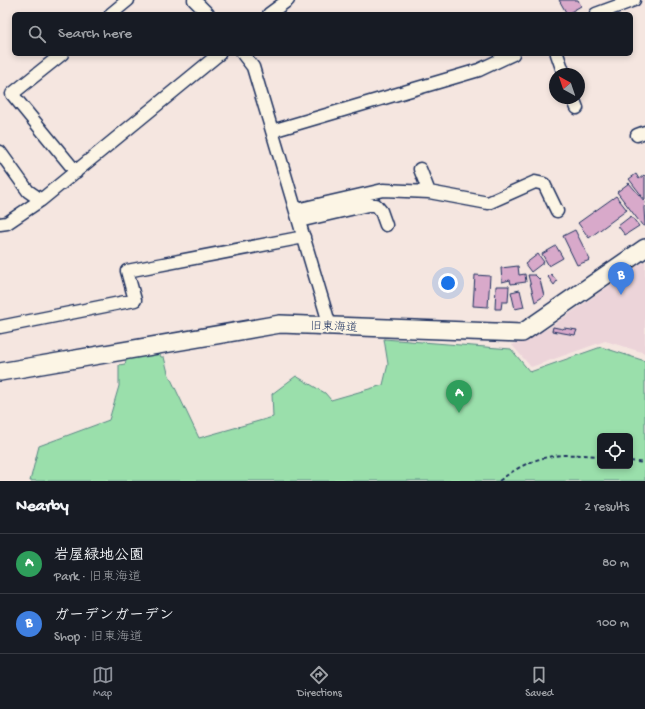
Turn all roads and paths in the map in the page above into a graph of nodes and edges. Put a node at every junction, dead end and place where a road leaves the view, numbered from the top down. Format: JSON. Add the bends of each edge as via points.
{"nodes":[{"id":1,"x":128,"y":0,"type":"edge"},
{"id":2,"x":194,"y":0,"type":"edge"},
{"id":3,"x":288,"y":0,"type":"edge"},
{"id":4,"x":634,"y":0,"type":"edge"},
{"id":5,"x":113,"y":12,"type":"edge"},
{"id":6,"x":206,"y":12,"type":"edge"},
{"id":7,"x":273,"y":12,"type":"edge"},
{"id":8,"x":601,"y":12,"type":"edge"},
{"id":9,"x":60,"y":56,"type":"edge"},
{"id":10,"x":217,"y":56,"type":"edge"},
{"id":11,"x":245,"y":56,"type":"edge"},
{"id":12,"x":509,"y":56,"type":"edge"},
{"id":13,"x":558,"y":56,"type":"edge"},
{"id":14,"x":562,"y":68,"type":"edge"},
{"id":15,"x":272,"y":131,"type":"junction"},
{"id":16,"x":0,"y":152,"type":"edge"},
{"id":17,"x":420,"y":169,"type":"dead end"},
{"id":18,"x":76,"y":172,"type":"junction"},
{"id":19,"x":429,"y":192,"type":"junction"},
{"id":20,"x":41,"y":200,"type":"junction"},
{"id":21,"x":557,"y":211,"type":"dead end"},
{"id":22,"x":297,"y":216,"type":"junction"},
{"id":23,"x":0,"y":224,"type":"edge"},
{"id":24,"x":386,"y":225,"type":"dead end"},
{"id":25,"x":304,"y":237,"type":"junction"},
{"id":26,"x":645,"y":248,"type":"edge"},
{"id":27,"x":330,"y":326,"type":"junction"},
{"id":28,"x":0,"y":327,"type":"edge"},
{"id":29,"x":0,"y":372,"type":"edge"},
{"id":30,"x":597,"y":456,"type":"edge"},
{"id":31,"x":633,"y":461,"type":"edge"},
{"id":32,"x":645,"y":463,"type":"edge"},
{"id":33,"x":499,"y":481,"type":"edge"}],
"edges":[{"from":1,"to":5,"type":"street"},
{"from":2,"to":6,"type":"street"},
{"from":3,"to":7,"type":"street"},
{"from":4,"to":8,"type":"street"},
{"from":9,"to":18,"type":"street","via":[[12,94]]},
{"from":10,"to":18,"type":"street"},
{"from":11,"to":15,"type":"street","via":[[253,67]]},
{"from":12,"to":15,"type":"street","via":[[479,70]]},
{"from":13,"to":14,"type":"street"},
{"from":15,"to":22,"type":"street"},
{"from":16,"to":20,"type":"street","via":[[28,191]]},
{"from":17,"to":19,"type":"street"},
{"from":18,"to":20,"type":"street"},
{"from":19,"to":21,"type":"street","via":[[488,203],[535,182],[544,184]]},
{"from":19,"to":22,"type":"street","via":[[383,190]]},
{"from":20,"to":23,"type":"street"},
{"from":22,"to":24,"type":"street","via":[[376,205]]},
{"from":22,"to":25,"type":"street"},
{"from":25,"to":27,"type":"street"},
{"from":25,"to":28,"type":"street","via":[[127,271],[136,300]]},
{"from":26,"to":27,"type":"street","name":"旧東海道","via":[[522,333]]},
{"from":27,"to":29,"type":"street","name":"旧東海道","via":[[280,324]]},
{"from":30,"to":33,"type":"path","via":[[564,454],[532,461],[518,467]]},
{"from":31,"to":32,"type":"path"}]}
